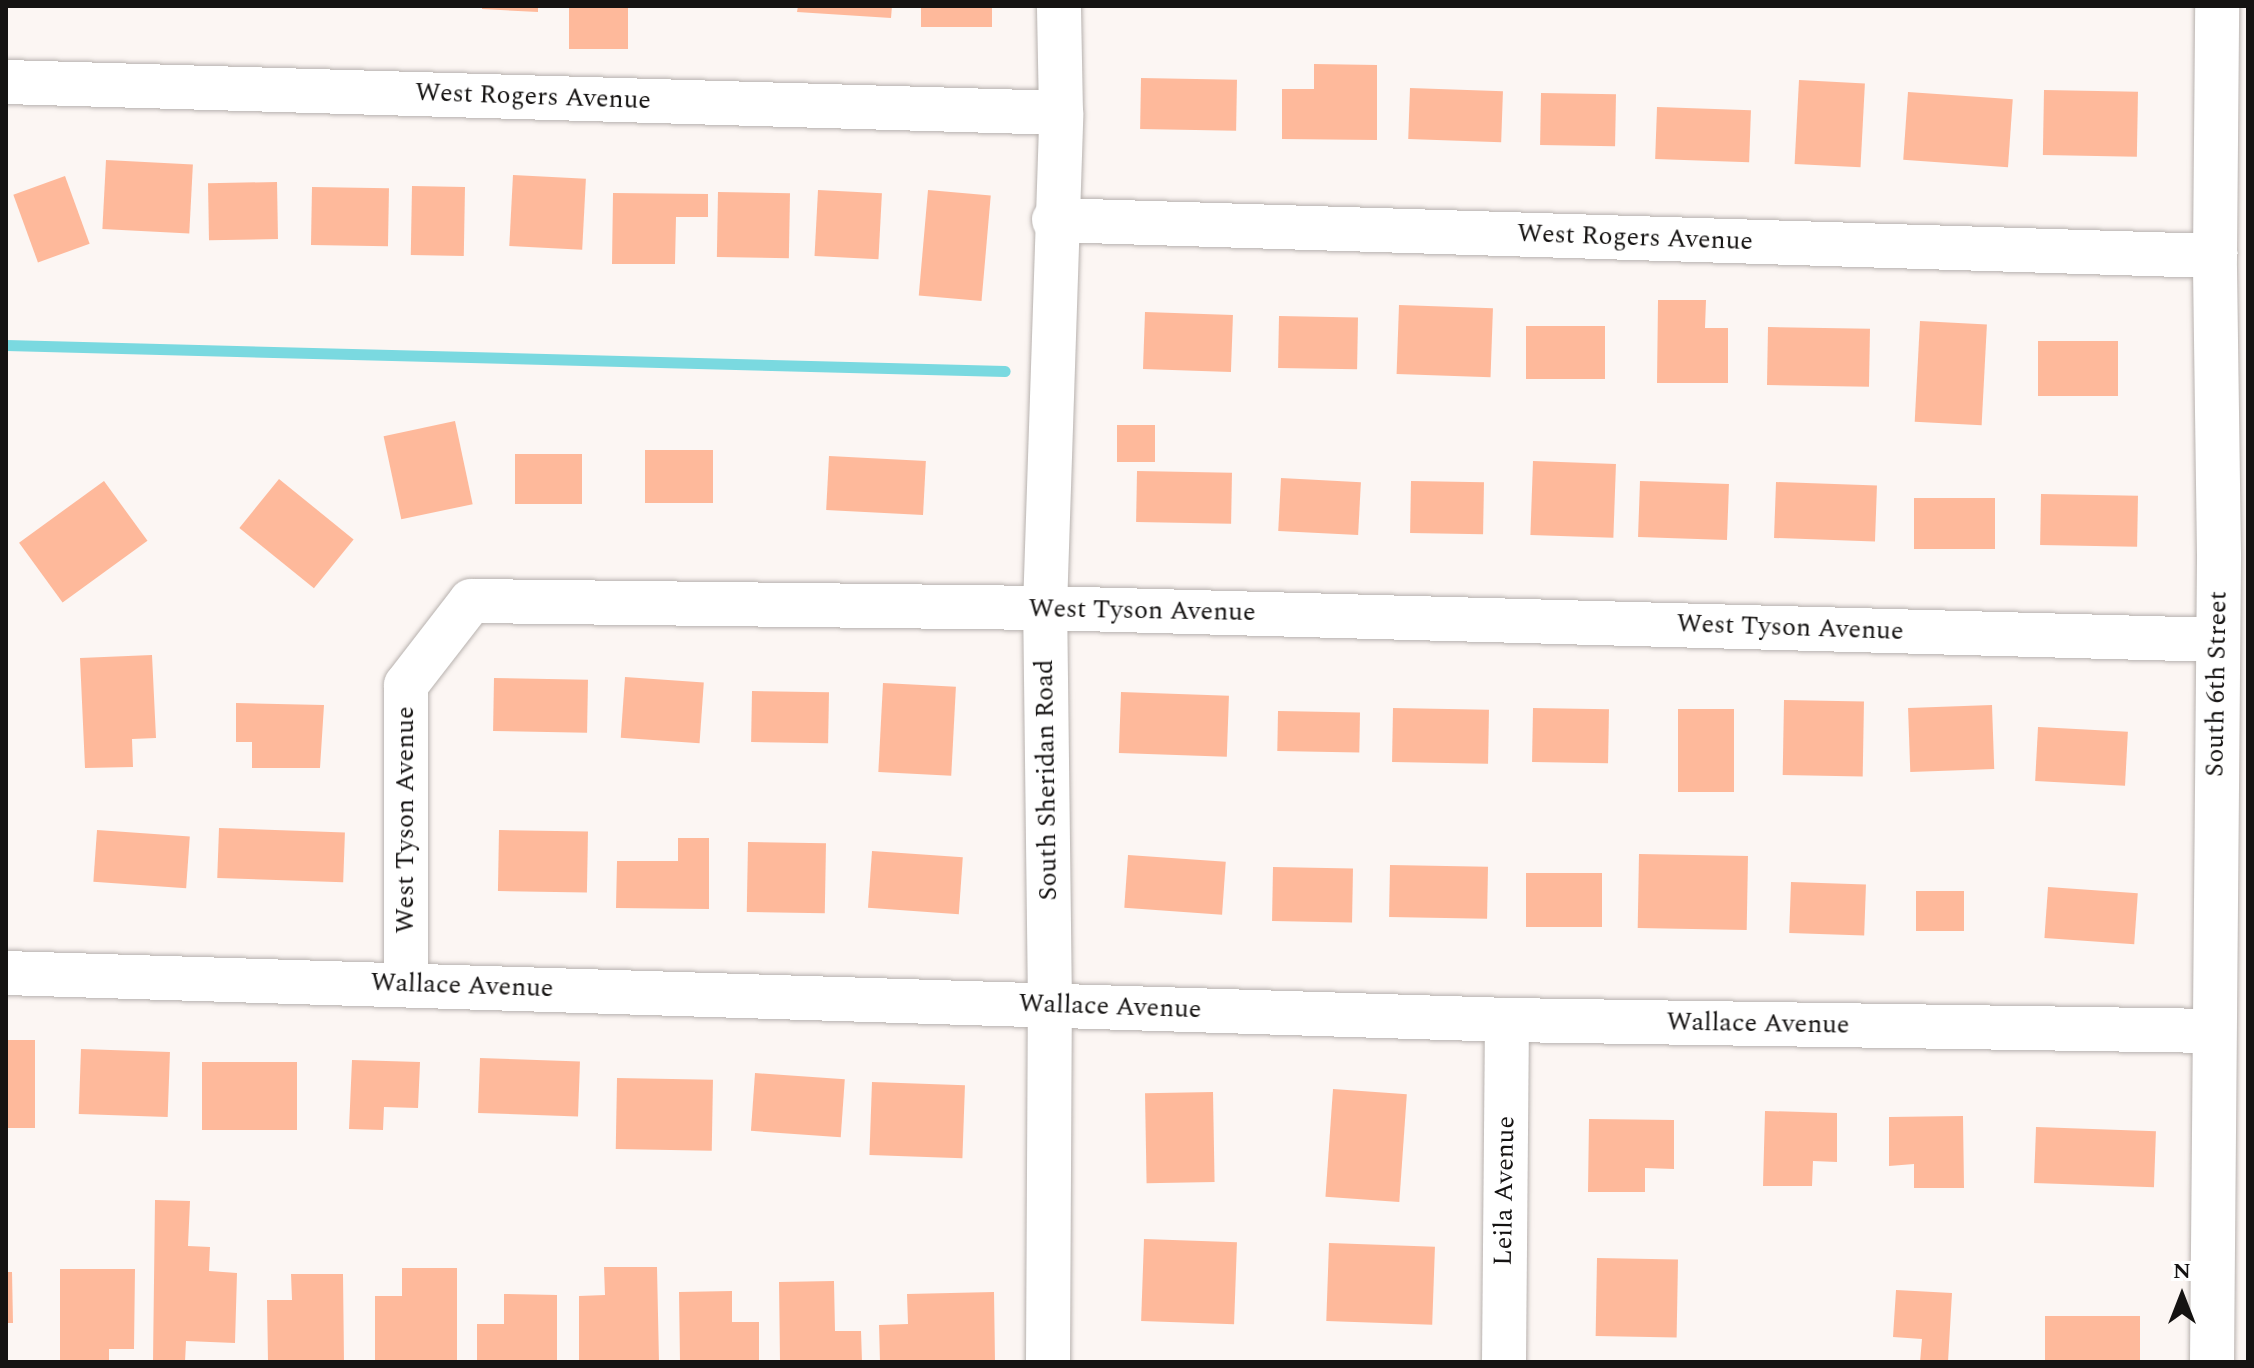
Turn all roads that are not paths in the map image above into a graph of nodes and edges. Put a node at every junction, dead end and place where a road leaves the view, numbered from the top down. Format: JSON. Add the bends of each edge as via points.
{"nodes":[{"id":1,"x":1059,"y":6,"type":"edge"},
{"id":2,"x":2217,"y":6,"type":"edge"},
{"id":3,"x":6,"y":82,"type":"edge"},
{"id":4,"x":1061,"y":113,"type":"junction"},
{"id":5,"x":1054,"y":220,"type":"junction"},
{"id":6,"x":2215,"y":256,"type":"junction"},
{"id":7,"x":2233,"y":406,"type":"edge"},
{"id":8,"x":1045,"y":608,"type":"junction"},
{"id":9,"x":2218,"y":640,"type":"junction"},
{"id":10,"x":6,"y":973,"type":"edge"},
{"id":11,"x":406,"y":985,"type":"junction"},
{"id":12,"x":1050,"y":1006,"type":"junction"},
{"id":13,"x":1507,"y":1020,"type":"junction"},
{"id":14,"x":2214,"y":1031,"type":"junction"},
{"id":15,"x":1048,"y":1362,"type":"edge"},
{"id":16,"x":1504,"y":1362,"type":"edge"},
{"id":17,"x":2212,"y":1362,"type":"edge"}],
"edges":[{"from":1,"to":4,"type":"street","name":"South Sheridan Road"},
{"from":2,"to":6,"type":"street","name":"South 6th Street"},
{"from":3,"to":4,"type":"street","name":"West Rogers Avenue"},
{"from":4,"to":5,"type":"street","name":"South Sheridan Road"},
{"from":5,"to":6,"type":"street","name":"West Rogers Avenue"},
{"from":5,"to":8,"type":"street","name":"South Sheridan Road"},
{"from":6,"to":7,"type":"street","name":"South 6th Street"},
{"from":7,"to":9,"type":"street","name":"South 6th Street"},
{"from":8,"to":9,"type":"street","name":"West Tyson Avenue"},
{"from":8,"to":11,"type":"street","name":"West Tyson Avenue","via":[[471,601],[406,685]]},
{"from":8,"to":12,"type":"street","name":"South Sheridan Road"},
{"from":9,"to":14,"type":"street","name":"South 6th Street"},
{"from":10,"to":11,"type":"street","name":"Wallace Avenue"},
{"from":11,"to":12,"type":"street","name":"Wallace Avenue"},
{"from":12,"to":13,"type":"street","name":"Wallace Avenue"},
{"from":12,"to":15,"type":"street","name":"South Sheridan Road"},
{"from":13,"to":14,"type":"street","name":"Wallace Avenue"},
{"from":13,"to":16,"type":"street","name":"Leila Avenue"},
{"from":14,"to":17,"type":"street","name":"South 6th Street"}]}
